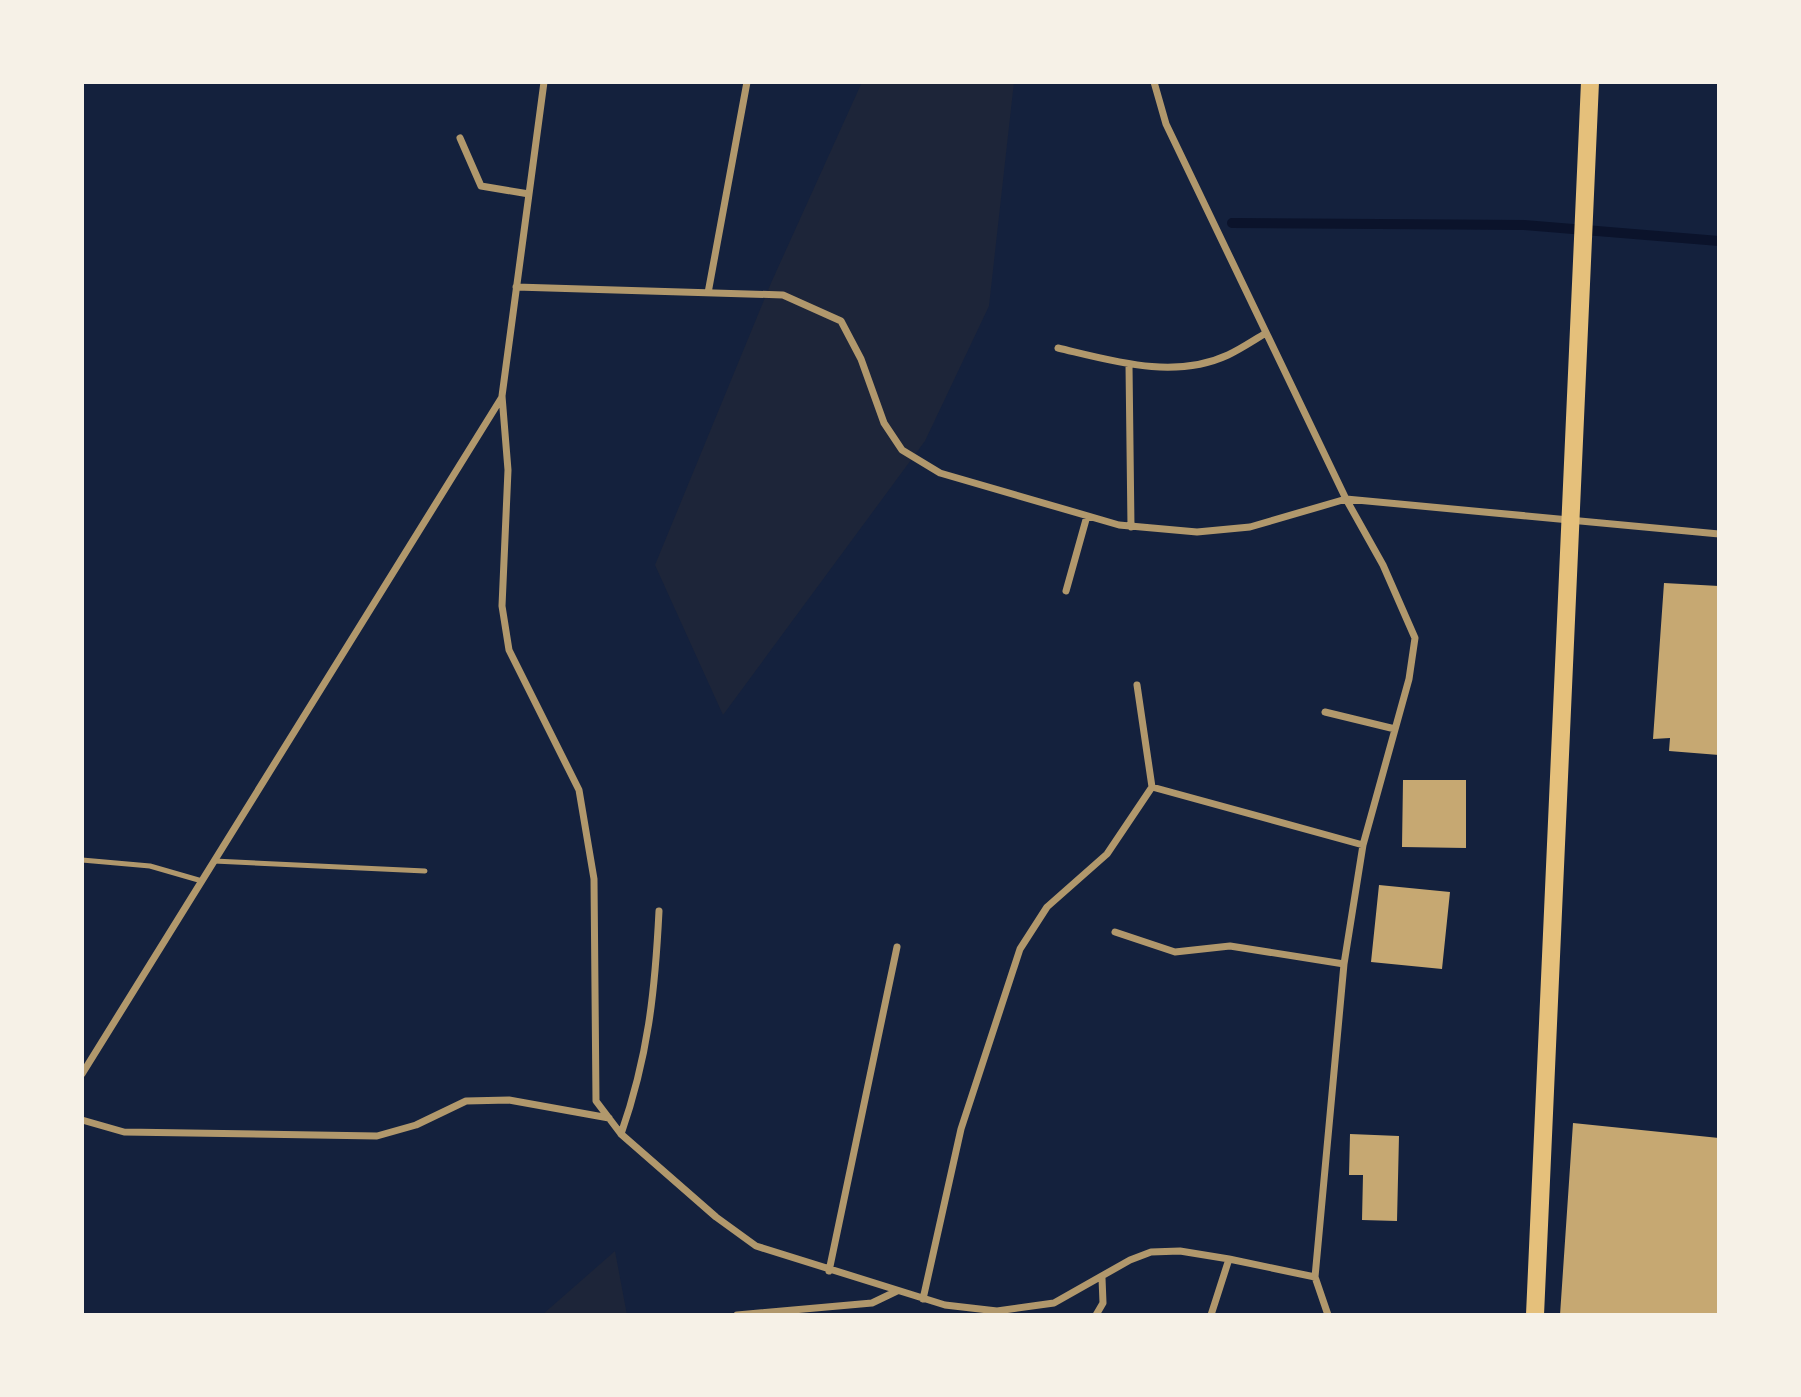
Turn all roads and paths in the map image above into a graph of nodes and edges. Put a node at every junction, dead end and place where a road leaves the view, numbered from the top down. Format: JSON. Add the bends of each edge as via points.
{"nodes":[{"id":1,"x":544,"y":82,"type":"edge"},
{"id":2,"x":747,"y":82,"type":"edge"},
{"id":3,"x":1154,"y":82,"type":"edge"},
{"id":4,"x":1590,"y":82,"type":"edge"},
{"id":5,"x":460,"y":138,"type":"dead end"},
{"id":6,"x":529,"y":194,"type":"junction"},
{"id":7,"x":516,"y":287,"type":"junction"},
{"id":8,"x":709,"y":293,"type":"junction"},
{"id":9,"x":1266,"y":332,"type":"junction"},
{"id":10,"x":1058,"y":348,"type":"dead end"},
{"id":11,"x":1129,"y":365,"type":"junction"},
{"id":12,"x":502,"y":396,"type":"junction"},
{"id":13,"x":1346,"y":499,"type":"junction"},
{"id":14,"x":1087,"y":516,"type":"junction"},
{"id":15,"x":1572,"y":518,"type":"junction"},
{"id":16,"x":1131,"y":527,"type":"junction"},
{"id":17,"x":1719,"y":534,"type":"edge"},
{"id":18,"x":1066,"y":591,"type":"dead end"},
{"id":19,"x":1136,"y":685,"type":"dead end"},
{"id":20,"x":1325,"y":712,"type":"dead end"},
{"id":21,"x":1395,"y":729,"type":"junction"},
{"id":22,"x":1152,"y":787,"type":"junction"},
{"id":23,"x":1363,"y":845,"type":"junction"},
{"id":24,"x":82,"y":860,"type":"edge"},
{"id":25,"x":214,"y":861,"type":"junction"},
{"id":26,"x":425,"y":871,"type":"dead end"},
{"id":27,"x":202,"y":881,"type":"junction"},
{"id":28,"x":659,"y":911,"type":"dead end"},
{"id":29,"x":1115,"y":932,"type":"dead end"},
{"id":30,"x":897,"y":947,"type":"dead end"},
{"id":31,"x":1344,"y":964,"type":"junction"},
{"id":32,"x":82,"y":1074,"type":"edge"},
{"id":33,"x":609,"y":1118,"type":"junction"},
{"id":34,"x":82,"y":1120,"type":"edge"},
{"id":35,"x":621,"y":1134,"type":"junction"},
{"id":36,"x":1229,"y":1259,"type":"junction"},
{"id":37,"x":829,"y":1271,"type":"junction"},
{"id":38,"x":1315,"y":1277,"type":"junction"},
{"id":39,"x":1102,"y":1278,"type":"junction"},
{"id":40,"x":898,"y":1291,"type":"junction"},
{"id":41,"x":923,"y":1299,"type":"junction"},
{"id":42,"x":945,"y":1305,"type":"junction"},
{"id":43,"x":737,"y":1315,"type":"edge"},
{"id":44,"x":946,"y":1315,"type":"edge"},
{"id":45,"x":1096,"y":1315,"type":"edge"},
{"id":46,"x":1211,"y":1315,"type":"edge"},
{"id":47,"x":1328,"y":1315,"type":"edge"},
{"id":48,"x":1535,"y":1315,"type":"edge"}],
"edges":[{"from":1,"to":6,"type":"street"},
{"from":2,"to":8,"type":"street"},
{"from":3,"to":9,"type":"street","via":[[1166,124]]},
{"from":4,"to":15,"type":"main road"},
{"from":5,"to":6,"type":"street","via":[[481,186]]},
{"from":6,"to":7,"type":"street"},
{"from":7,"to":8,"type":"street"},
{"from":7,"to":12,"type":"street"},
{"from":8,"to":14,"type":"street","via":[[783,295],[841,321],[861,359],[884,423],[902,450],[940,472]]},
{"from":9,"to":11,"type":"street","via":[[1227,355],[1188,367]]},
{"from":9,"to":13,"type":"street"},
{"from":10,"to":11,"type":"street"},
{"from":11,"to":16,"type":"street"},
{"from":12,"to":25,"type":"street"},
{"from":12,"to":33,"type":"street","via":[[508,470],[502,606],[509,650],[579,790],[594,879],[596,1101]]},
{"from":13,"to":15,"type":"street"},
{"from":13,"to":16,"type":"street","via":[[1250,527],[1197,532]]},
{"from":13,"to":21,"type":"street","via":[[1383,565],[1415,638]]},
{"from":14,"to":16,"type":"street"},
{"from":14,"to":18,"type":"street"},
{"from":15,"to":17,"type":"street"},
{"from":15,"to":48,"type":"main road"},
{"from":19,"to":22,"type":"street"},
{"from":20,"to":21,"type":"street"},
{"from":21,"to":23,"type":"street"},
{"from":22,"to":23,"type":"street"},
{"from":22,"to":41,"type":"street","via":[[1107,854],[1046,907],[1020,949],[961,1129]]},
{"from":23,"to":31,"type":"street"},
{"from":24,"to":27,"type":"lane","via":[[149,866]]},
{"from":25,"to":26,"type":"lane"},
{"from":25,"to":27,"type":"street"},
{"from":27,"to":32,"type":"street"},
{"from":28,"to":35,"type":"street","via":[[655,984],[639,1081]]},
{"from":29,"to":31,"type":"street","via":[[1175,951],[1230,946]]},
{"from":30,"to":37,"type":"street"},
{"from":31,"to":38,"type":"street"},
{"from":33,"to":34,"type":"street","via":[[509,1100],[466,1101],[416,1125],[377,1136],[124,1132]]},
{"from":33,"to":35,"type":"street"},
{"from":35,"to":37,"type":"street","via":[[756,1246]]},
{"from":36,"to":38,"type":"street"},
{"from":36,"to":39,"type":"street","via":[[1181,1251],[1151,1252]]},
{"from":36,"to":46,"type":"street"},
{"from":37,"to":40,"type":"street"},
{"from":38,"to":47,"type":"street"},
{"from":39,"to":42,"type":"street","via":[[1055,1303],[997,1311]]},
{"from":39,"to":45,"type":"street","via":[[1103,1303]]},
{"from":40,"to":41,"type":"street"},
{"from":40,"to":43,"type":"street","via":[[872,1303]]},
{"from":41,"to":42,"type":"street"},
{"from":42,"to":44,"type":"street"}]}
